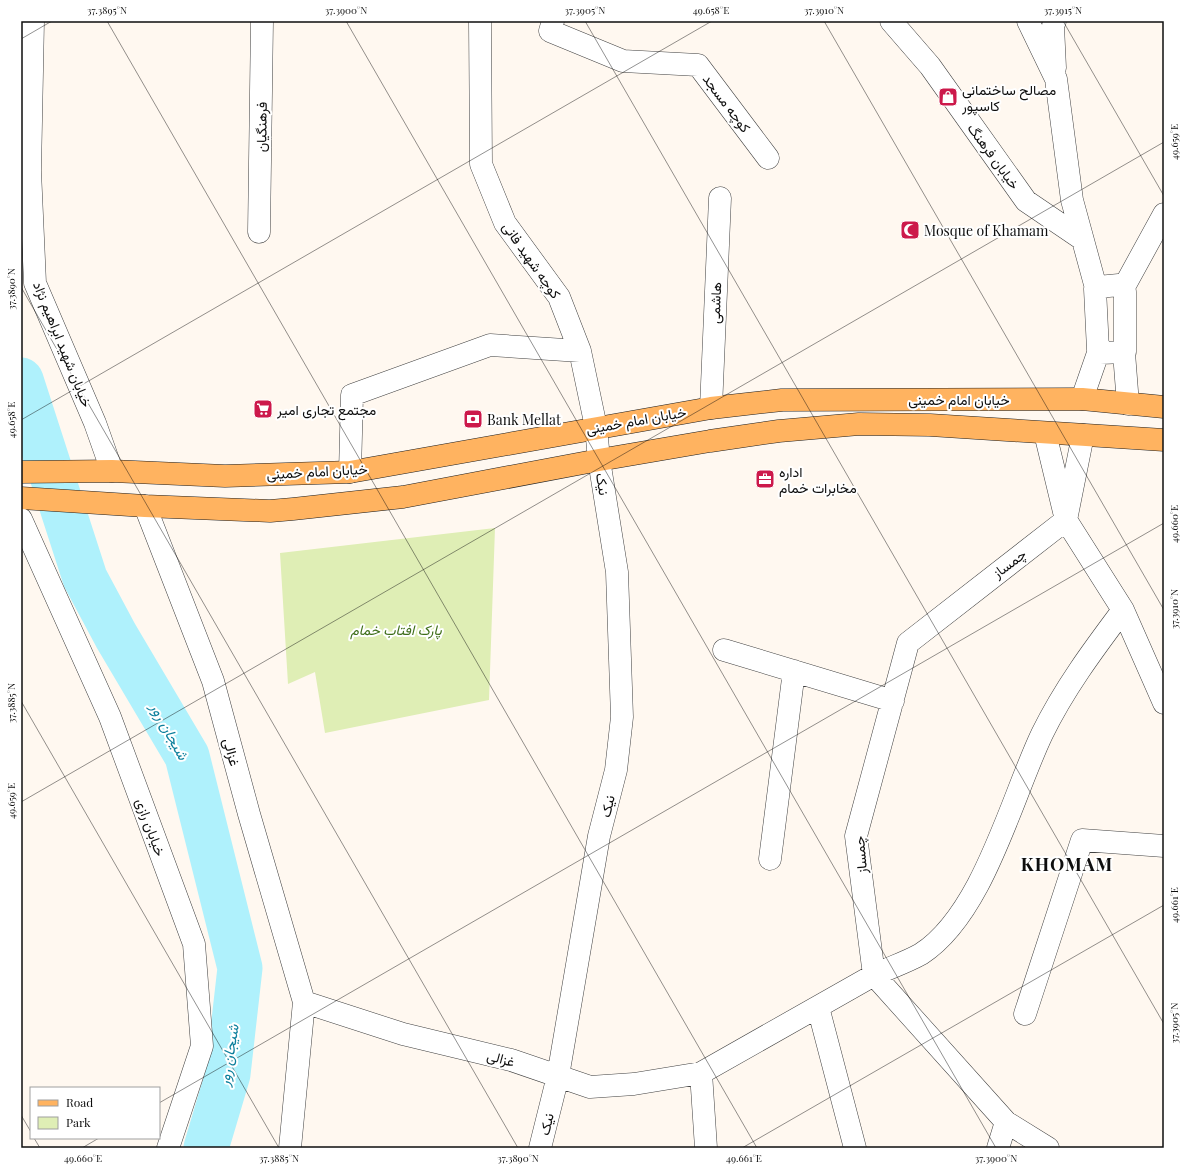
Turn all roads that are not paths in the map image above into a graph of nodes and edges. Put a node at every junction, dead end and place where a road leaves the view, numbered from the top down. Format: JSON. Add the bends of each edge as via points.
{"nodes":[{"id":1,"x":33,"y":21,"type":"edge"},
{"id":2,"x":262,"y":21,"type":"edge"},
{"id":3,"x":480,"y":21,"type":"edge"},
{"id":4,"x":553,"y":21,"type":"edge"},
{"id":5,"x":891,"y":21,"type":"edge"},
{"id":6,"x":1028,"y":21,"type":"edge"},
{"id":7,"x":1055,"y":21,"type":"edge"},
{"id":8,"x":1056,"y":79,"type":"junction"},
{"id":9,"x":768,"y":158,"type":"dead end"},
{"id":10,"x":720,"y":198,"type":"dead end"},
{"id":11,"x":1164,"y":214,"type":"edge"},
{"id":12,"x":260,"y":232,"type":"dead end"},
{"id":13,"x":1082,"y":239,"type":"junction"},
{"id":14,"x":1124,"y":287,"type":"junction"},
{"id":15,"x":1096,"y":288,"type":"junction"},
{"id":16,"x":580,"y":351,"type":"junction"},
{"id":17,"x":1098,"y":353,"type":"junction"},
{"id":18,"x":1124,"y":353,"type":"junction"},
{"id":19,"x":1082,"y":399,"type":"junction"},
{"id":20,"x":1128,"y":404,"type":"junction"},
{"id":21,"x":1164,"y":407,"type":"edge"},
{"id":22,"x":711,"y":408,"type":"junction"},
{"id":23,"x":596,"y":427,"type":"junction"},
{"id":24,"x":1045,"y":433,"type":"junction"},
{"id":25,"x":1083,"y":435,"type":"junction"},
{"id":26,"x":1126,"y":438,"type":"junction"},
{"id":27,"x":1164,"y":440,"type":"edge"},
{"id":28,"x":599,"y":460,"type":"junction"},
{"id":29,"x":112,"y":471,"type":"junction"},
{"id":30,"x":21,"y":472,"type":"edge"},
{"id":31,"x":350,"y":472,"type":"junction"},
{"id":32,"x":21,"y":498,"type":"edge"},
{"id":33,"x":145,"y":506,"type":"junction"},
{"id":34,"x":21,"y":519,"type":"edge"},
{"id":35,"x":1066,"y":520,"type":"junction"},
{"id":36,"x":1123,"y":610,"type":"junction"},
{"id":37,"x":724,"y":650,"type":"dead end"},
{"id":38,"x":794,"y":671,"type":"junction"},
{"id":39,"x":893,"y":701,"type":"junction"},
{"id":40,"x":1164,"y":702,"type":"edge"},
{"id":41,"x":1164,"y":846,"type":"edge"},
{"id":42,"x":770,"y":859,"type":"dead end"},
{"id":43,"x":874,"y":975,"type":"junction"},
{"id":44,"x":304,"y":1002,"type":"junction"},
{"id":45,"x":818,"y":1007,"type":"junction"},
{"id":46,"x":1025,"y":1014,"type":"dead end"},
{"id":47,"x":701,"y":1073,"type":"junction"},
{"id":48,"x":558,"y":1076,"type":"junction"},
{"id":49,"x":1006,"y":1122,"type":"junction"},
{"id":50,"x":168,"y":1148,"type":"edge"},
{"id":51,"x":290,"y":1148,"type":"edge"},
{"id":52,"x":540,"y":1148,"type":"edge"},
{"id":53,"x":706,"y":1148,"type":"edge"},
{"id":54,"x":855,"y":1148,"type":"edge"},
{"id":55,"x":998,"y":1148,"type":"edge"},
{"id":56,"x":1048,"y":1148,"type":"edge"}],
"edges":[{"from":1,"to":29,"type":"street","name":"خیابان شهید ابراهیم نژاد","via":[[30,171],[35,283],[95,423]]},
{"from":2,"to":12,"type":"street","name":"فرهنگیان"},
{"from":3,"to":16,"type":"street","name":"کوچه شهید فانی","via":[[481,164],[505,223],[559,297]]},
{"from":4,"to":9,"type":"street","name":"کوچه مسجد","via":[[550,32],[623,61],[698,65]]},
{"from":5,"to":13,"type":"street","name":"خیابان فرهنگ","via":[[930,66],[1026,201]]},
{"from":6,"to":8,"type":"street"},
{"from":7,"to":8,"type":"street","via":[[1053,26]]},
{"from":8,"to":13,"type":"street","via":[[1072,200]]},
{"from":10,"to":22,"type":"street","name":"هاشمی"},
{"from":11,"to":14,"type":"street"},
{"from":13,"to":15,"type":"street"},
{"from":14,"to":15,"type":"street","via":[[1118,285]]},
{"from":14,"to":18,"type":"street"},
{"from":15,"to":17,"type":"street"},
{"from":16,"to":23,"type":"street","name":"کوچه شهید فانی"},
{"from":16,"to":31,"type":"street","via":[[490,345],[352,395]]},
{"from":17,"to":18,"type":"street"},
{"from":17,"to":19,"type":"street"},
{"from":18,"to":20,"type":"street"},
{"from":19,"to":20,"type":"main road","name":"خیابان امام خمینی"},
{"from":19,"to":22,"type":"main road","name":"خیابان امام خمینی","via":[[790,400]]},
{"from":20,"to":21,"type":"main road","name":"خیابان امام خمینی"},
{"from":20,"to":26,"type":"main road"},
{"from":22,"to":23,"type":"main road","name":"خیابان امام خمینی"},
{"from":23,"to":28,"type":"street","name":"نیک"},
{"from":23,"to":31,"type":"main road","name":"خیابان امام خمینی","via":[[471,452]]},
{"from":24,"to":25,"type":"main road","name":"خیابان امام خمینی"},
{"from":24,"to":28,"type":"main road","name":"خیابان امام خمینی","via":[[930,425],[859,424],[779,431]]},
{"from":24,"to":35,"type":"street"},
{"from":25,"to":26,"type":"main road","name":"خیابان امام خمینی"},
{"from":25,"to":35,"type":"street"},
{"from":26,"to":27,"type":"main road","name":"خیابان امام خمینی"},
{"from":28,"to":33,"type":"main road","name":"خیابان امام خمینی","via":[[403,497],[293,510]]},
{"from":28,"to":48,"type":"street","name":"نیک","via":[[617,572],[622,717],[616,770],[599,836]]},
{"from":29,"to":30,"type":"main road","name":"خیابان امام خمینی"},
{"from":29,"to":31,"type":"main road","name":"خیابان امام خمینی","via":[[225,476]]},
{"from":32,"to":33,"type":"main road","name":"خیابان امام خمینی"},
{"from":33,"to":44,"type":"street","name":"غزالی","via":[[213,681]]},
{"from":34,"to":50,"type":"street","name":"خیابان رازی","via":[[110,717],[194,944],[202,1046]]},
{"from":35,"to":36,"type":"street"},
{"from":35,"to":39,"type":"street","name":"چمساز","via":[[908,643]]},
{"from":36,"to":40,"type":"street"},
{"from":36,"to":43,"type":"street","via":[[1076,672],[1042,734],[978,886],[950,928],[921,954]]},
{"from":37,"to":38,"type":"street"},
{"from":38,"to":39,"type":"street"},
{"from":38,"to":42,"type":"street"},
{"from":39,"to":43,"type":"street","name":"چمساز","via":[[856,836]]},
{"from":41,"to":46,"type":"street","via":[[1082,840]]},
{"from":43,"to":45,"type":"street"},
{"from":43,"to":49,"type":"street"},
{"from":44,"to":48,"type":"street","name":"غزالی","via":[[403,1034],[511,1060]]},
{"from":44,"to":51,"type":"street","name":"غزالی"},
{"from":45,"to":47,"type":"street"},
{"from":45,"to":54,"type":"street"},
{"from":47,"to":48,"type":"street","name":"غزالی","via":[[634,1084],[590,1087]]},
{"from":47,"to":53,"type":"street"},
{"from":48,"to":52,"type":"street","name":"نیک"},
{"from":49,"to":55,"type":"street"},
{"from":49,"to":56,"type":"street"}]}
